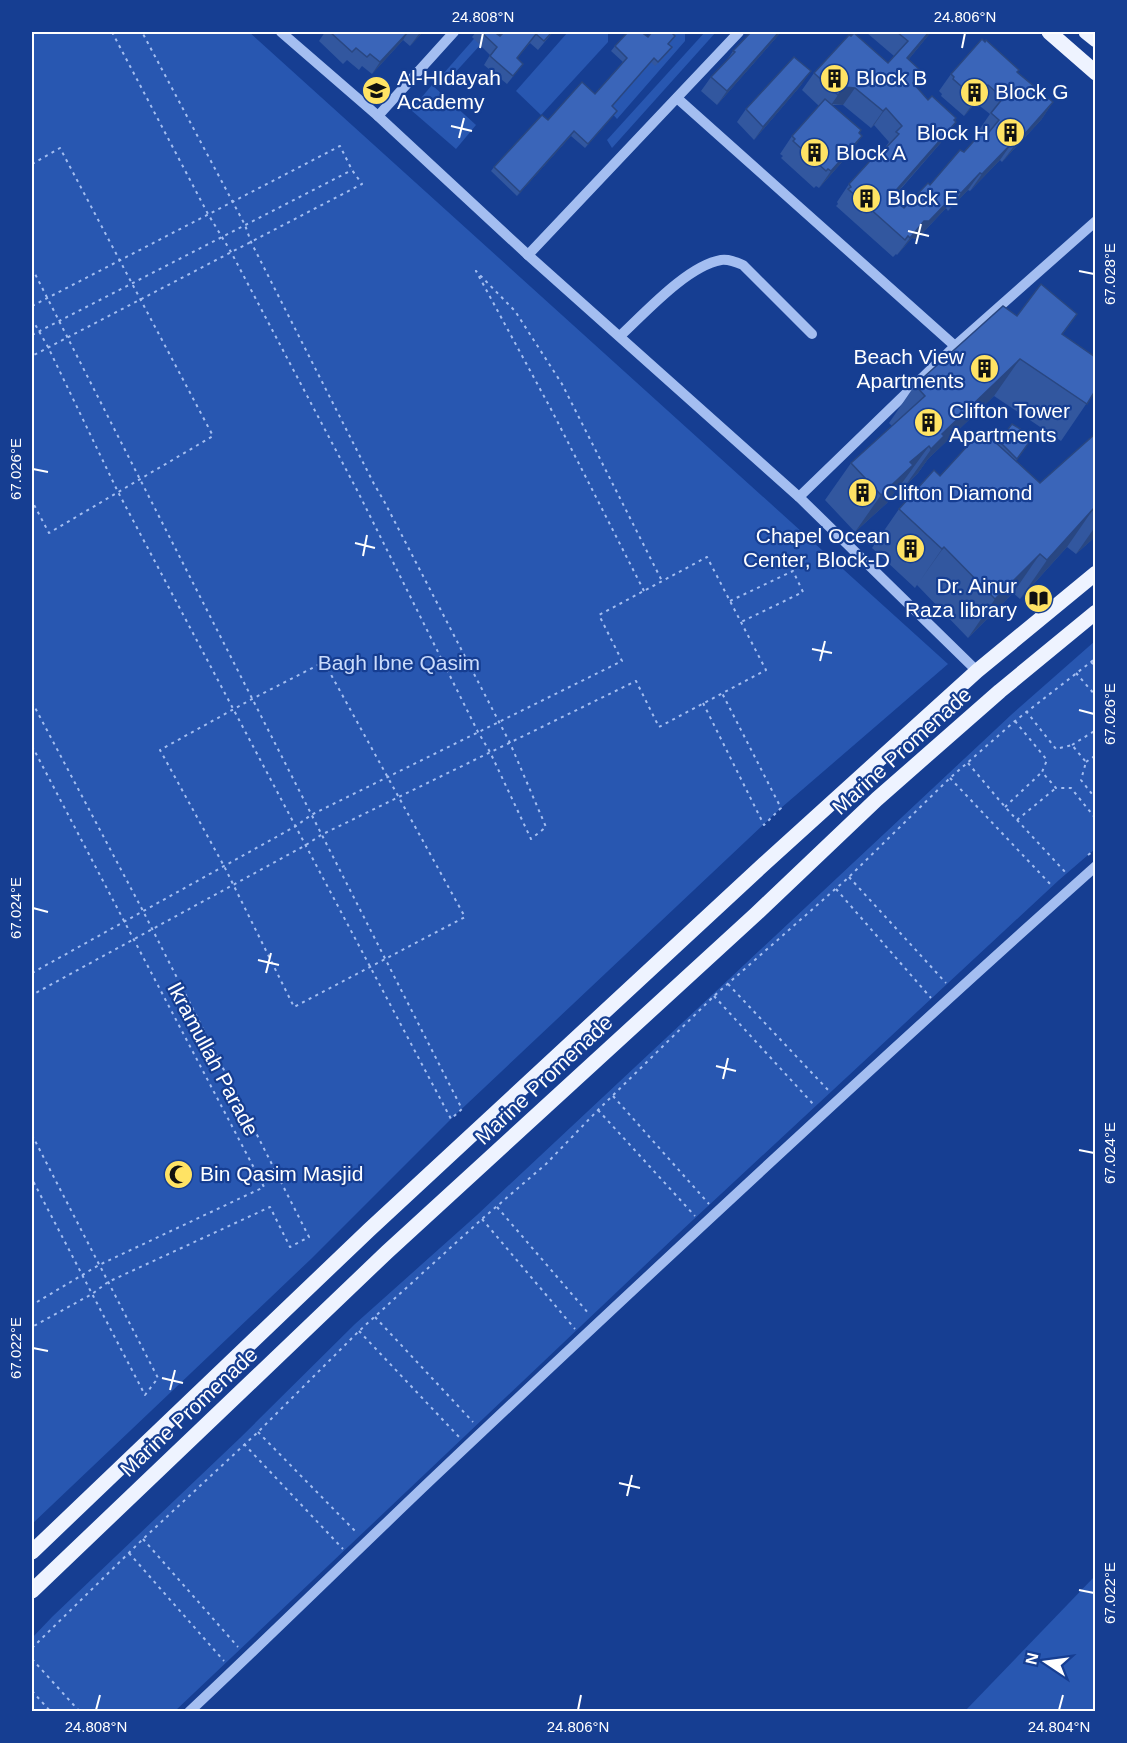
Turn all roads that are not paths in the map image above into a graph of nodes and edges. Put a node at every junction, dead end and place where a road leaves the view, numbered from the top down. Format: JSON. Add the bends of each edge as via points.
{"nodes":[{"id":1,"x":281,"y":32,"type":"edge"},
{"id":2,"x":454,"y":32,"type":"edge"},
{"id":3,"x":739,"y":32,"type":"edge"},
{"id":4,"x":1049,"y":32,"type":"edge"},
{"id":5,"x":1086,"y":32,"type":"edge"},
{"id":6,"x":1095,"y":40,"type":"edge"},
{"id":7,"x":1095,"y":73,"type":"edge"},
{"id":8,"x":677,"y":98,"type":"junction"},
{"id":9,"x":378,"y":116,"type":"junction"},
{"id":10,"x":1095,"y":221,"type":"edge"},
{"id":11,"x":528,"y":255,"type":"junction"},
{"id":12,"x":812,"y":334,"type":"dead end"},
{"id":13,"x":620,"y":336,"type":"junction"},
{"id":14,"x":955,"y":346,"type":"junction"},
{"id":15,"x":799,"y":496,"type":"junction"},
{"id":16,"x":1095,"y":573,"type":"edge"},
{"id":17,"x":1095,"y":612,"type":"edge"},
{"id":18,"x":977,"y":671,"type":"junction"},
{"id":19,"x":1095,"y":866,"type":"edge"},
{"id":20,"x":369,"y":1230,"type":"junction"},
{"id":21,"x":387,"y":1252,"type":"junction"},
{"id":22,"x":314,"y":1284,"type":"junction"},
{"id":23,"x":332,"y":1307,"type":"junction"},
{"id":24,"x":32,"y":1552,"type":"edge"},
{"id":25,"x":32,"y":1591,"type":"edge"},
{"id":26,"x":189,"y":1712,"type":"edge"}],
"edges":[{"from":1,"to":9,"type":"street"},
{"from":2,"to":9,"type":"street"},
{"from":3,"to":8,"type":"street"},
{"from":4,"to":7,"type":"main road"},
{"from":5,"to":6,"type":"main road"},
{"from":8,"to":11,"type":"street"},
{"from":8,"to":14,"type":"street"},
{"from":9,"to":11,"type":"street"},
{"from":10,"to":14,"type":"street"},
{"from":11,"to":13,"type":"street"},
{"from":12,"to":13,"type":"street","via":[[743,265],[720,260],[676,284]]},
{"from":13,"to":15,"type":"street"},
{"from":14,"to":15,"type":"street"},
{"from":15,"to":18,"type":"street"},
{"from":16,"to":18,"type":"main road","name":"Marine Promenade"},
{"from":17,"to":21,"type":"main road","name":"Marine Promenade","via":[[877,799]]},
{"from":18,"to":20,"type":"main road","name":"Marine Promenade"},
{"from":19,"to":26,"type":"street","via":[[721,1209]]},
{"from":20,"to":21,"type":"main road","via":[[372,1247]]},
{"from":20,"to":22,"type":"main road","name":"Marine Promenade"},
{"from":21,"to":23,"type":"main road","name":"Marine Promenade"},
{"from":22,"to":23,"type":"main road","via":[[327,1288]]},
{"from":22,"to":24,"type":"main road","name":"Marine Promenade"},
{"from":23,"to":25,"type":"main road","name":"Marine Promenade"}]}
